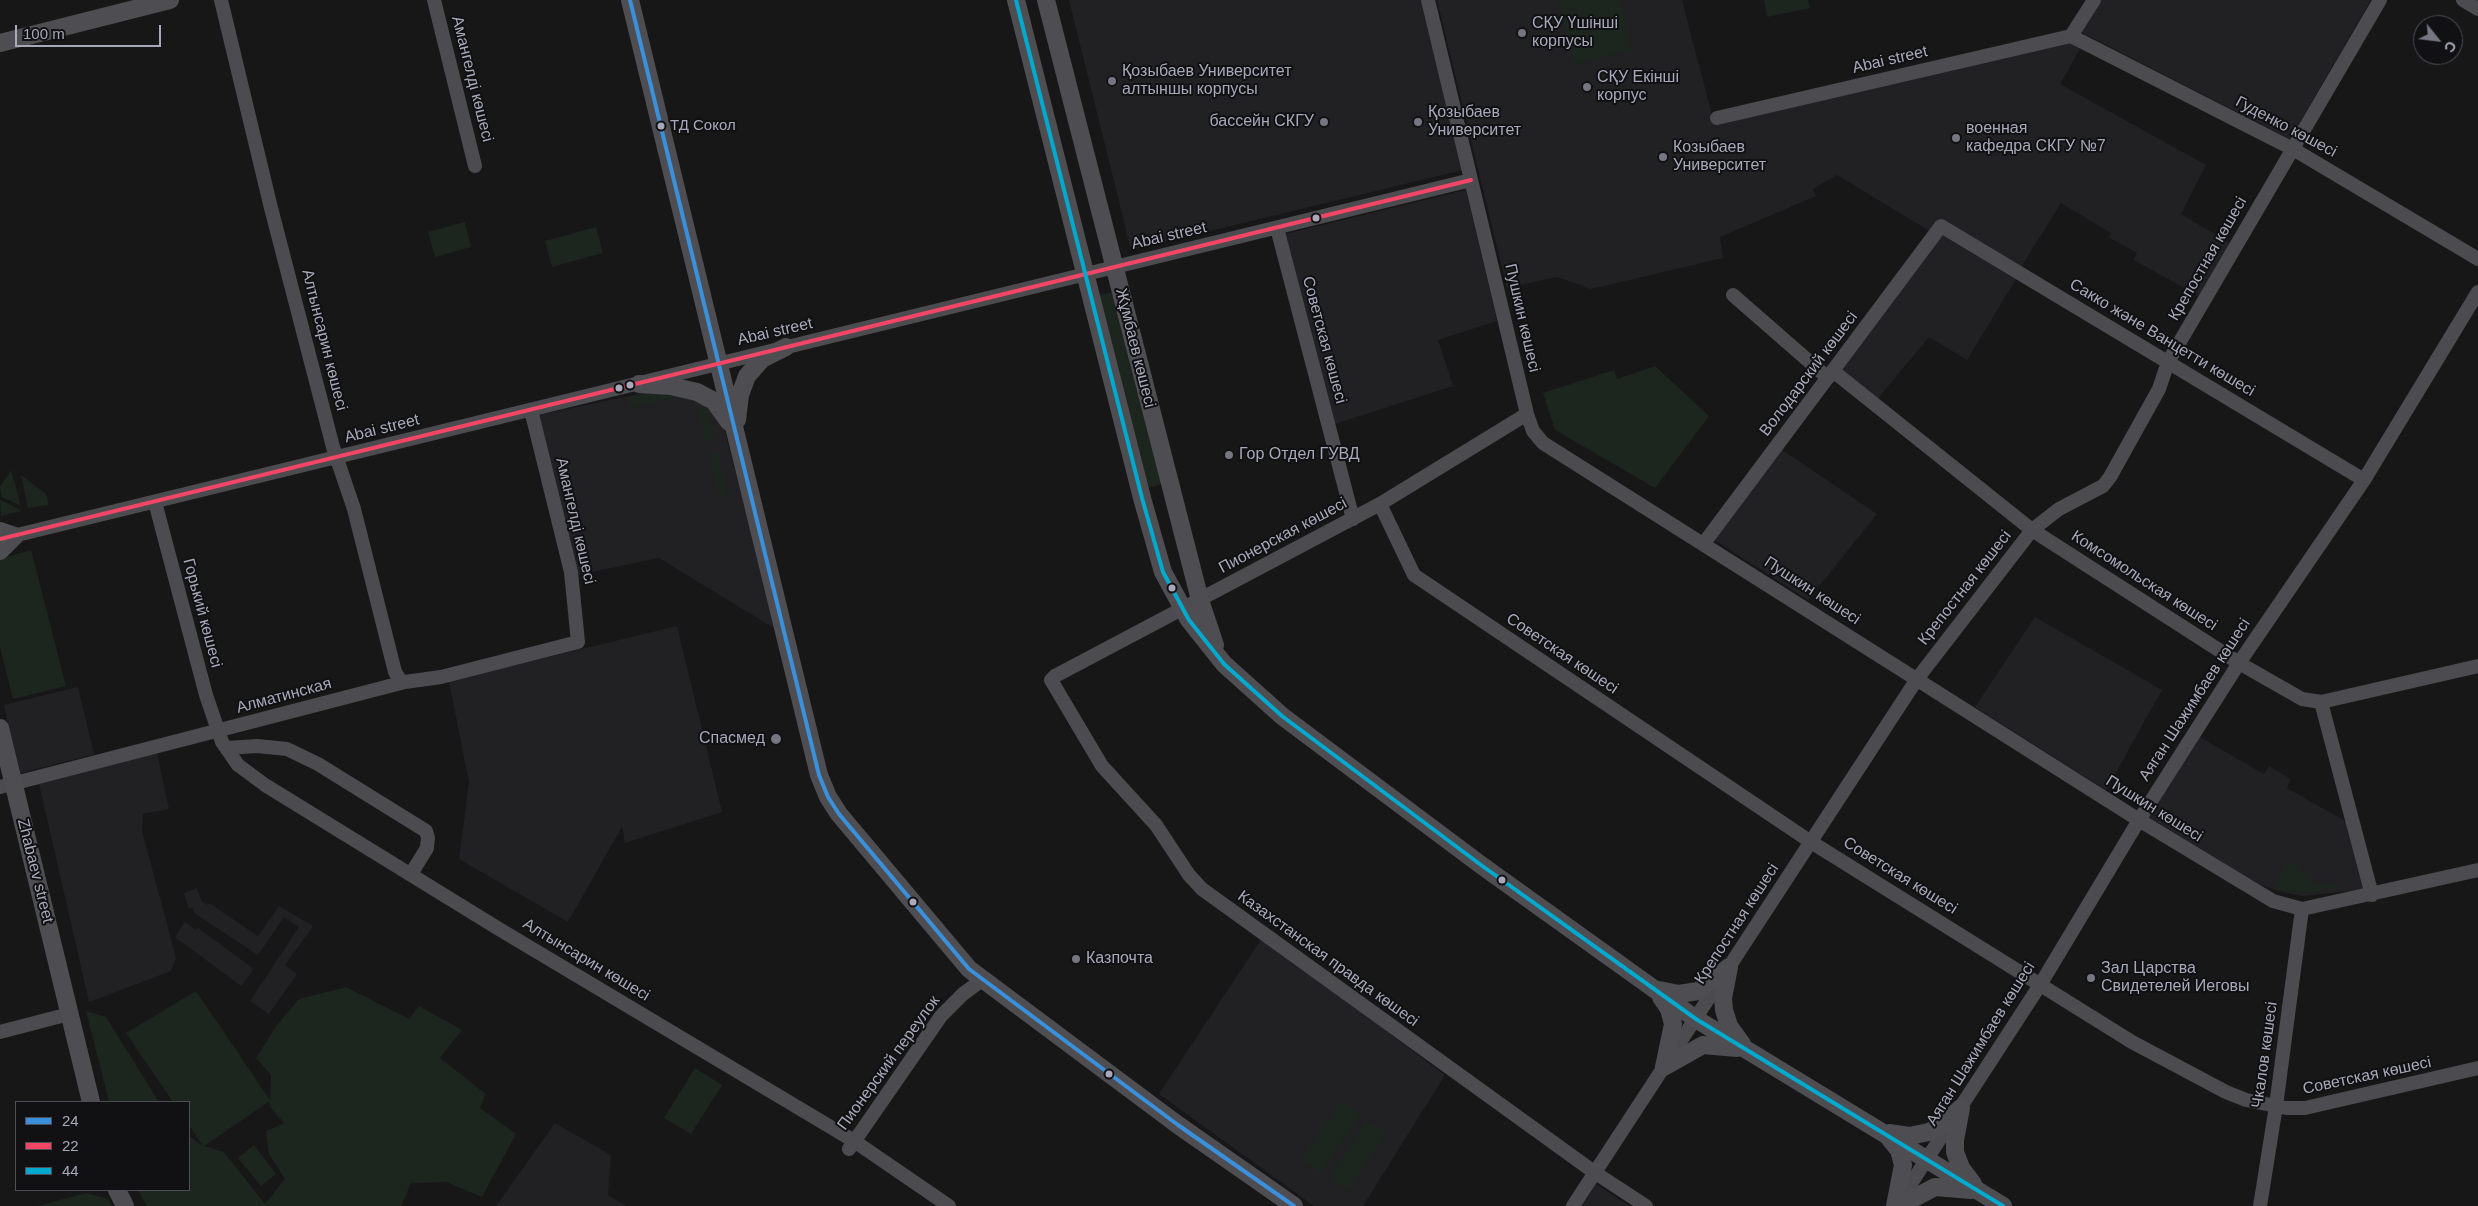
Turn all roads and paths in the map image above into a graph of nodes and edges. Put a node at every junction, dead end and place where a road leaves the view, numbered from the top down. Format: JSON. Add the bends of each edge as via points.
{"nodes":[{"id":1,"x":170,"y":0,"type":"edge"},
{"id":2,"x":221,"y":0,"type":"edge"},
{"id":3,"x":434,"y":0,"type":"edge"},
{"id":4,"x":630,"y":0,"type":"edge"},
{"id":5,"x":1016,"y":0,"type":"edge"},
{"id":6,"x":1046,"y":0,"type":"edge"},
{"id":7,"x":1428,"y":0,"type":"edge"},
{"id":8,"x":2094,"y":0,"type":"edge"},
{"id":9,"x":2380,"y":0,"type":"edge"},
{"id":10,"x":2463,"y":0,"type":"edge"},
{"id":11,"x":2478,"y":9,"type":"edge"},
{"id":12,"x":2071,"y":36,"type":"junction"},
{"id":13,"x":0,"y":42,"type":"edge"},
{"id":14,"x":1717,"y":118,"type":"dead end"},
{"id":15,"x":2293,"y":149,"type":"junction"},
{"id":16,"x":475,"y":166,"type":"dead end"},
{"id":17,"x":1471,"y":180,"type":"junction"},
{"id":18,"x":1941,"y":226,"type":"joint"},
{"id":19,"x":1277,"y":228,"type":"junction"},
{"id":20,"x":2478,"y":259,"type":"edge"},
{"id":21,"x":1114,"y":267,"type":"junction"},
{"id":22,"x":1086,"y":274,"type":"junction"},
{"id":23,"x":2478,"y":292,"type":"edge"},
{"id":24,"x":1733,"y":295,"type":"dead end"},
{"id":25,"x":786,"y":347,"type":"junction"},
{"id":26,"x":2168,"y":362,"type":"junction"},
{"id":27,"x":718,"y":363,"type":"junction"},
{"id":28,"x":1830,"y":374,"type":"junction"},
{"id":29,"x":639,"y":384,"type":"junction"},
{"id":30,"x":531,"y":410,"type":"junction"},
{"id":31,"x":1527,"y":414,"type":"junction"},
{"id":32,"x":738,"y":443,"type":"junction"},
{"id":33,"x":338,"y":458,"type":"junction"},
{"id":34,"x":2364,"y":480,"type":"junction"},
{"id":35,"x":155,"y":502,"type":"junction"},
{"id":36,"x":1380,"y":504,"type":"junction"},
{"id":37,"x":1353,"y":519,"type":"junction"},
{"id":38,"x":2032,"y":530,"type":"junction"},
{"id":39,"x":5,"y":535,"type":"edge"},
{"id":40,"x":1704,"y":543,"type":"junction"},
{"id":41,"x":0,"y":551,"type":"edge"},
{"id":42,"x":1200,"y":600,"type":"junction"},
{"id":43,"x":1182,"y":608,"type":"junction"},
{"id":44,"x":578,"y":642,"type":"joint"},
{"id":45,"x":2239,"y":663,"type":"junction"},
{"id":46,"x":1224,"y":664,"type":"junction"},
{"id":47,"x":2478,"y":666,"type":"edge"},
{"id":48,"x":1917,"y":679,"type":"junction"},
{"id":49,"x":1051,"y":680,"type":"joint"},
{"id":50,"x":405,"y":682,"type":"junction"},
{"id":51,"x":2321,"y":702,"type":"junction"},
{"id":52,"x":0,"y":728,"type":"edge"},
{"id":53,"x":219,"y":732,"type":"junction"},
{"id":54,"x":226,"y":748,"type":"junction"},
{"id":55,"x":7,"y":786,"type":"edge"},
{"id":56,"x":2139,"y":820,"type":"junction"},
{"id":57,"x":1811,"y":842,"type":"junction"},
{"id":58,"x":2478,"y":870,"type":"edge"},
{"id":59,"x":410,"y":874,"type":"junction"},
{"id":60,"x":2372,"y":895,"type":"junction"},
{"id":61,"x":2302,"y":909,"type":"junction"},
{"id":62,"x":1730,"y":967,"type":"junction"},
{"id":63,"x":982,"y":980,"type":"junction"},
{"id":64,"x":2040,"y":985,"type":"junction"},
{"id":65,"x":1654,"y":989,"type":"junction"},
{"id":66,"x":69,"y":1014,"type":"junction"},
{"id":67,"x":1696,"y":1019,"type":"junction"},
{"id":68,"x":0,"y":1032,"type":"edge"},
{"id":69,"x":1748,"y":1050,"type":"junction"},
{"id":70,"x":1664,"y":1067,"type":"junction"},
{"id":71,"x":2478,"y":1068,"type":"edge"},
{"id":72,"x":91,"y":1101,"type":"edge"},
{"id":73,"x":2276,"y":1106,"type":"junction"},
{"id":74,"x":1961,"y":1108,"type":"junction"},
{"id":75,"x":1882,"y":1132,"type":"junction"},
{"id":76,"x":852,"y":1145,"type":"junction"},
{"id":77,"x":1928,"y":1160,"type":"junction"},
{"id":78,"x":1594,"y":1172,"type":"junction"},
{"id":79,"x":118,"y":1191,"type":"edge"},
{"id":80,"x":1980,"y":1192,"type":"junction"},
{"id":81,"x":125,"y":1206,"type":"edge"},
{"id":82,"x":948,"y":1206,"type":"edge"},
{"id":83,"x":1294,"y":1206,"type":"edge"},
{"id":84,"x":1573,"y":1206,"type":"edge"},
{"id":85,"x":1646,"y":1206,"type":"edge"},
{"id":86,"x":1897,"y":1206,"type":"edge"},
{"id":87,"x":2003,"y":1206,"type":"edge"},
{"id":88,"x":2260,"y":1206,"type":"edge"}],
"edges":[{"from":1,"to":13,"type":"main road"},
{"from":2,"to":33,"type":"street","name":"Алтынсарин көшесі","via":[[271,208]]},
{"from":3,"to":16,"type":"street","name":"Амангелді көшесі"},
{"from":4,"to":27,"type":"main road"},
{"from":5,"to":22,"type":"main road","name":"Жұмбаев көшесі"},
{"from":6,"to":21,"type":"main road","name":"Жұмбаев көшесі"},
{"from":7,"to":17,"type":"street","name":"Пушкин көшесі"},
{"from":8,"to":12,"type":"street"},
{"from":9,"to":15,"type":"street","name":"Крепостная көшесі"},
{"from":10,"to":11,"type":"street"},
{"from":12,"to":14,"type":"street","name":"Abai street"},
{"from":12,"to":15,"type":"street","name":"Гуденко көшесі"},
{"from":15,"to":20,"type":"street","name":"Гуденко көшесі"},
{"from":15,"to":26,"type":"street","name":"Крепостная көшесі"},
{"from":17,"to":19,"type":"street","name":"Abai street"},
{"from":17,"to":31,"type":"street","name":"Пушкин көшесі"},
{"from":18,"to":26,"type":"street","name":"Сакко және Ванцетти көшесі"},
{"from":18,"to":28,"type":"street","name":"Володарский көшесі"},
{"from":19,"to":21,"type":"street","name":"Abai street"},
{"from":19,"to":37,"type":"street","name":"Советская көшесі"},
{"from":21,"to":22,"type":"street","name":"Abai street"},
{"from":21,"to":42,"type":"main road","name":"Жұмбаев көшесі"},
{"from":22,"to":25,"type":"street","name":"Abai street"},
{"from":22,"to":43,"type":"main road","name":"Жұмбаев көшесі","via":[[1163,572]]},
{"from":23,"to":34,"type":"street","name":"Аяган Шажимбаев көшесі"},
{"from":24,"to":28,"type":"street","name":"Комсомольская көшесі"},
{"from":25,"to":27,"type":"street","name":"Abai street"},
{"from":25,"to":32,"type":"main road","via":[[757,363],[746,376],[737,407]]},
{"from":26,"to":34,"type":"street","name":"Сакко және Ванцетти көшесі"},
{"from":26,"to":38,"type":"street","name":"Крепостная көшесі","via":[[2159,389],[2103,486],[2059,509]]},
{"from":27,"to":29,"type":"street","name":"Abai street"},
{"from":27,"to":32,"type":"main road"},
{"from":28,"to":38,"type":"street","name":"Комсомольская көшесі"},
{"from":28,"to":40,"type":"street","name":"Володарский көшесі"},
{"from":29,"to":30,"type":"street","name":"Abai street"},
{"from":29,"to":32,"type":"main road","via":[[671,386],[706,396],[727,417]]},
{"from":30,"to":33,"type":"street","name":"Abai street"},
{"from":30,"to":44,"type":"street","name":"Амангелді көшесі","via":[[571,572]]},
{"from":31,"to":36,"type":"street","name":"Пионерская көшесі"},
{"from":31,"to":40,"type":"street","name":"Пушкин көшесі","via":[[1534,432],[1548,447]]},
{"from":32,"to":63,"type":"main road","via":[[824,788],[845,821],[958,958]]},
{"from":33,"to":35,"type":"street","name":"Abai street"},
{"from":33,"to":50,"type":"street","name":"Алтынсарин көшесі","via":[[395,672]]},
{"from":34,"to":45,"type":"street","name":"Аяган Шажимбаев көшесі"},
{"from":35,"to":39,"type":"street","name":"Abai street"},
{"from":35,"to":53,"type":"street","name":"Горький көшесі","via":[[190,640]]},
{"from":36,"to":37,"type":"street","name":"Пионерская көшесі"},
{"from":36,"to":57,"type":"street","name":"Советская көшесі","via":[[1414,575]]},
{"from":37,"to":42,"type":"street","name":"Пионерская көшесі"},
{"from":38,"to":45,"type":"street","name":"Комсомольская көшесі"},
{"from":38,"to":48,"type":"street","name":"Крепостная көшесі"},
{"from":39,"to":41,"type":"main road"},
{"from":40,"to":48,"type":"street","name":"Пушкин көшесі"},
{"from":42,"to":43,"type":"street","name":"Пионерская көшесі"},
{"from":42,"to":46,"type":"main road","name":"Жұмбаев көшесі"},
{"from":43,"to":46,"type":"main road","name":"Жұмбаев көшесі"},
{"from":43,"to":49,"type":"street","name":"Пионерская көшесі"},
{"from":44,"to":50,"type":"street","name":"Алматинская","via":[[441,677]]},
{"from":45,"to":51,"type":"street","name":"Комсомольская көшесі","via":[[2302,699]]},
{"from":45,"to":56,"type":"street","name":"Аяган Шажимбаев көшесі"},
{"from":46,"to":65,"type":"main road","name":"Жұмбаев көшесі","via":[[1296,727]]},
{"from":47,"to":51,"type":"street","name":"Комсомольская көшесі"},
{"from":48,"to":56,"type":"street","name":"Пушкин көшесі"},
{"from":48,"to":57,"type":"street","name":"Крепостная көшесі"},
{"from":49,"to":78,"type":"street","name":"Казахстанская правда көшесі","via":[[1102,766],[1156,825],[1197,884]]},
{"from":50,"to":53,"type":"street","name":"Алматинская"},
{"from":51,"to":60,"type":"street"},
{"from":52,"to":55,"type":"main road","name":"Zhabaev street"},
{"from":53,"to":54,"type":"street","name":"Алтынсарин көшесі"},
{"from":53,"to":55,"type":"street","name":"Алматинская"},
{"from":54,"to":59,"type":"street","name":"Алтынсарин көшесі","via":[[238,765],[253,777]]},
{"from":54,"to":59,"type":"street","via":[[257,746],[287,749],[318,764],[426,831],[426,848]]},
{"from":55,"to":66,"type":"main road","name":"Zhabaev street"},
{"from":56,"to":61,"type":"street","name":"Пушкин көшесі","via":[[2267,898]]},
{"from":56,"to":64,"type":"street","name":"Аяган Шажимбаев көшесі"},
{"from":57,"to":62,"type":"street","name":"Крепостная көшесі"},
{"from":57,"to":64,"type":"street","name":"Советская көшесі"},
{"from":58,"to":60,"type":"street","name":"Пушкин көшесі"},
{"from":59,"to":76,"type":"street","name":"Алтынсарин көшесі"},
{"from":60,"to":61,"type":"street","name":"Пушкин көшесі"},
{"from":61,"to":73,"type":"street","name":"Чкалов көшесі"},
{"from":62,"to":65,"type":"main road","via":[[1711,984],[1692,993]]},
{"from":62,"to":67,"type":"street","name":"Крепостная көшесі"},
{"from":62,"to":69,"type":"main road","via":[[1723,998],[1725,1016],[1735,1036]]},
{"from":63,"to":76,"type":"street","name":"Пионерский переулок","via":[[941,1016]]},
{"from":63,"to":83,"type":"main road"},
{"from":64,"to":73,"type":"street","name":"Советская көшесі","via":[[2132,1042],[2226,1092]]},
{"from":64,"to":74,"type":"street","name":"Аяган Шажимбаев көшесі"},
{"from":65,"to":67,"type":"main road","name":"Жұмбаев көшесі"},
{"from":65,"to":70,"type":"main road","via":[[1673,1020]]},
{"from":66,"to":68,"type":"street"},
{"from":66,"to":72,"type":"main road","name":"Zhabaev street"},
{"from":67,"to":69,"type":"main road","name":"Жұмбаев көшесі"},
{"from":67,"to":70,"type":"street","name":"Крепостная көшесі"},
{"from":69,"to":70,"type":"main road","via":[[1703,1045]]},
{"from":69,"to":75,"type":"main road","name":"Жұмбаев көшесі"},
{"from":70,"to":78,"type":"street","name":"Крепостная көшесі"},
{"from":71,"to":73,"type":"street","name":"Советская көшесі","via":[[2305,1108]]},
{"from":73,"to":88,"type":"street","name":"Чкалов көшесі"},
{"from":74,"to":75,"type":"main road","via":[[1942,1125],[1923,1134],[1903,1136]]},
{"from":74,"to":77,"type":"street","name":"Аяган Шажимбаев көшесі"},
{"from":74,"to":80,"type":"main road","via":[[1955,1140],[1956,1157]]},
{"from":75,"to":77,"type":"main road","name":"Жұмбаев көшесі"},
{"from":75,"to":86,"type":"main road","via":[[1897,1146],[1903,1161]]},
{"from":76,"to":82,"type":"street","name":"Алтынсарин көшесі"},
{"from":77,"to":80,"type":"main road","name":"Жұмбаев көшесі"},
{"from":77,"to":86,"type":"street","name":"Аяган Шажимбаев көшесі"},
{"from":78,"to":84,"type":"street","name":"Крепостная көшесі"},
{"from":78,"to":85,"type":"street","name":"Казахстанская правда көшесі"},
{"from":79,"to":81,"type":"main road"},
{"from":80,"to":86,"type":"main road","via":[[1935,1187]]},
{"from":80,"to":87,"type":"main road","name":"Жұмбаев көшесі"}]}
